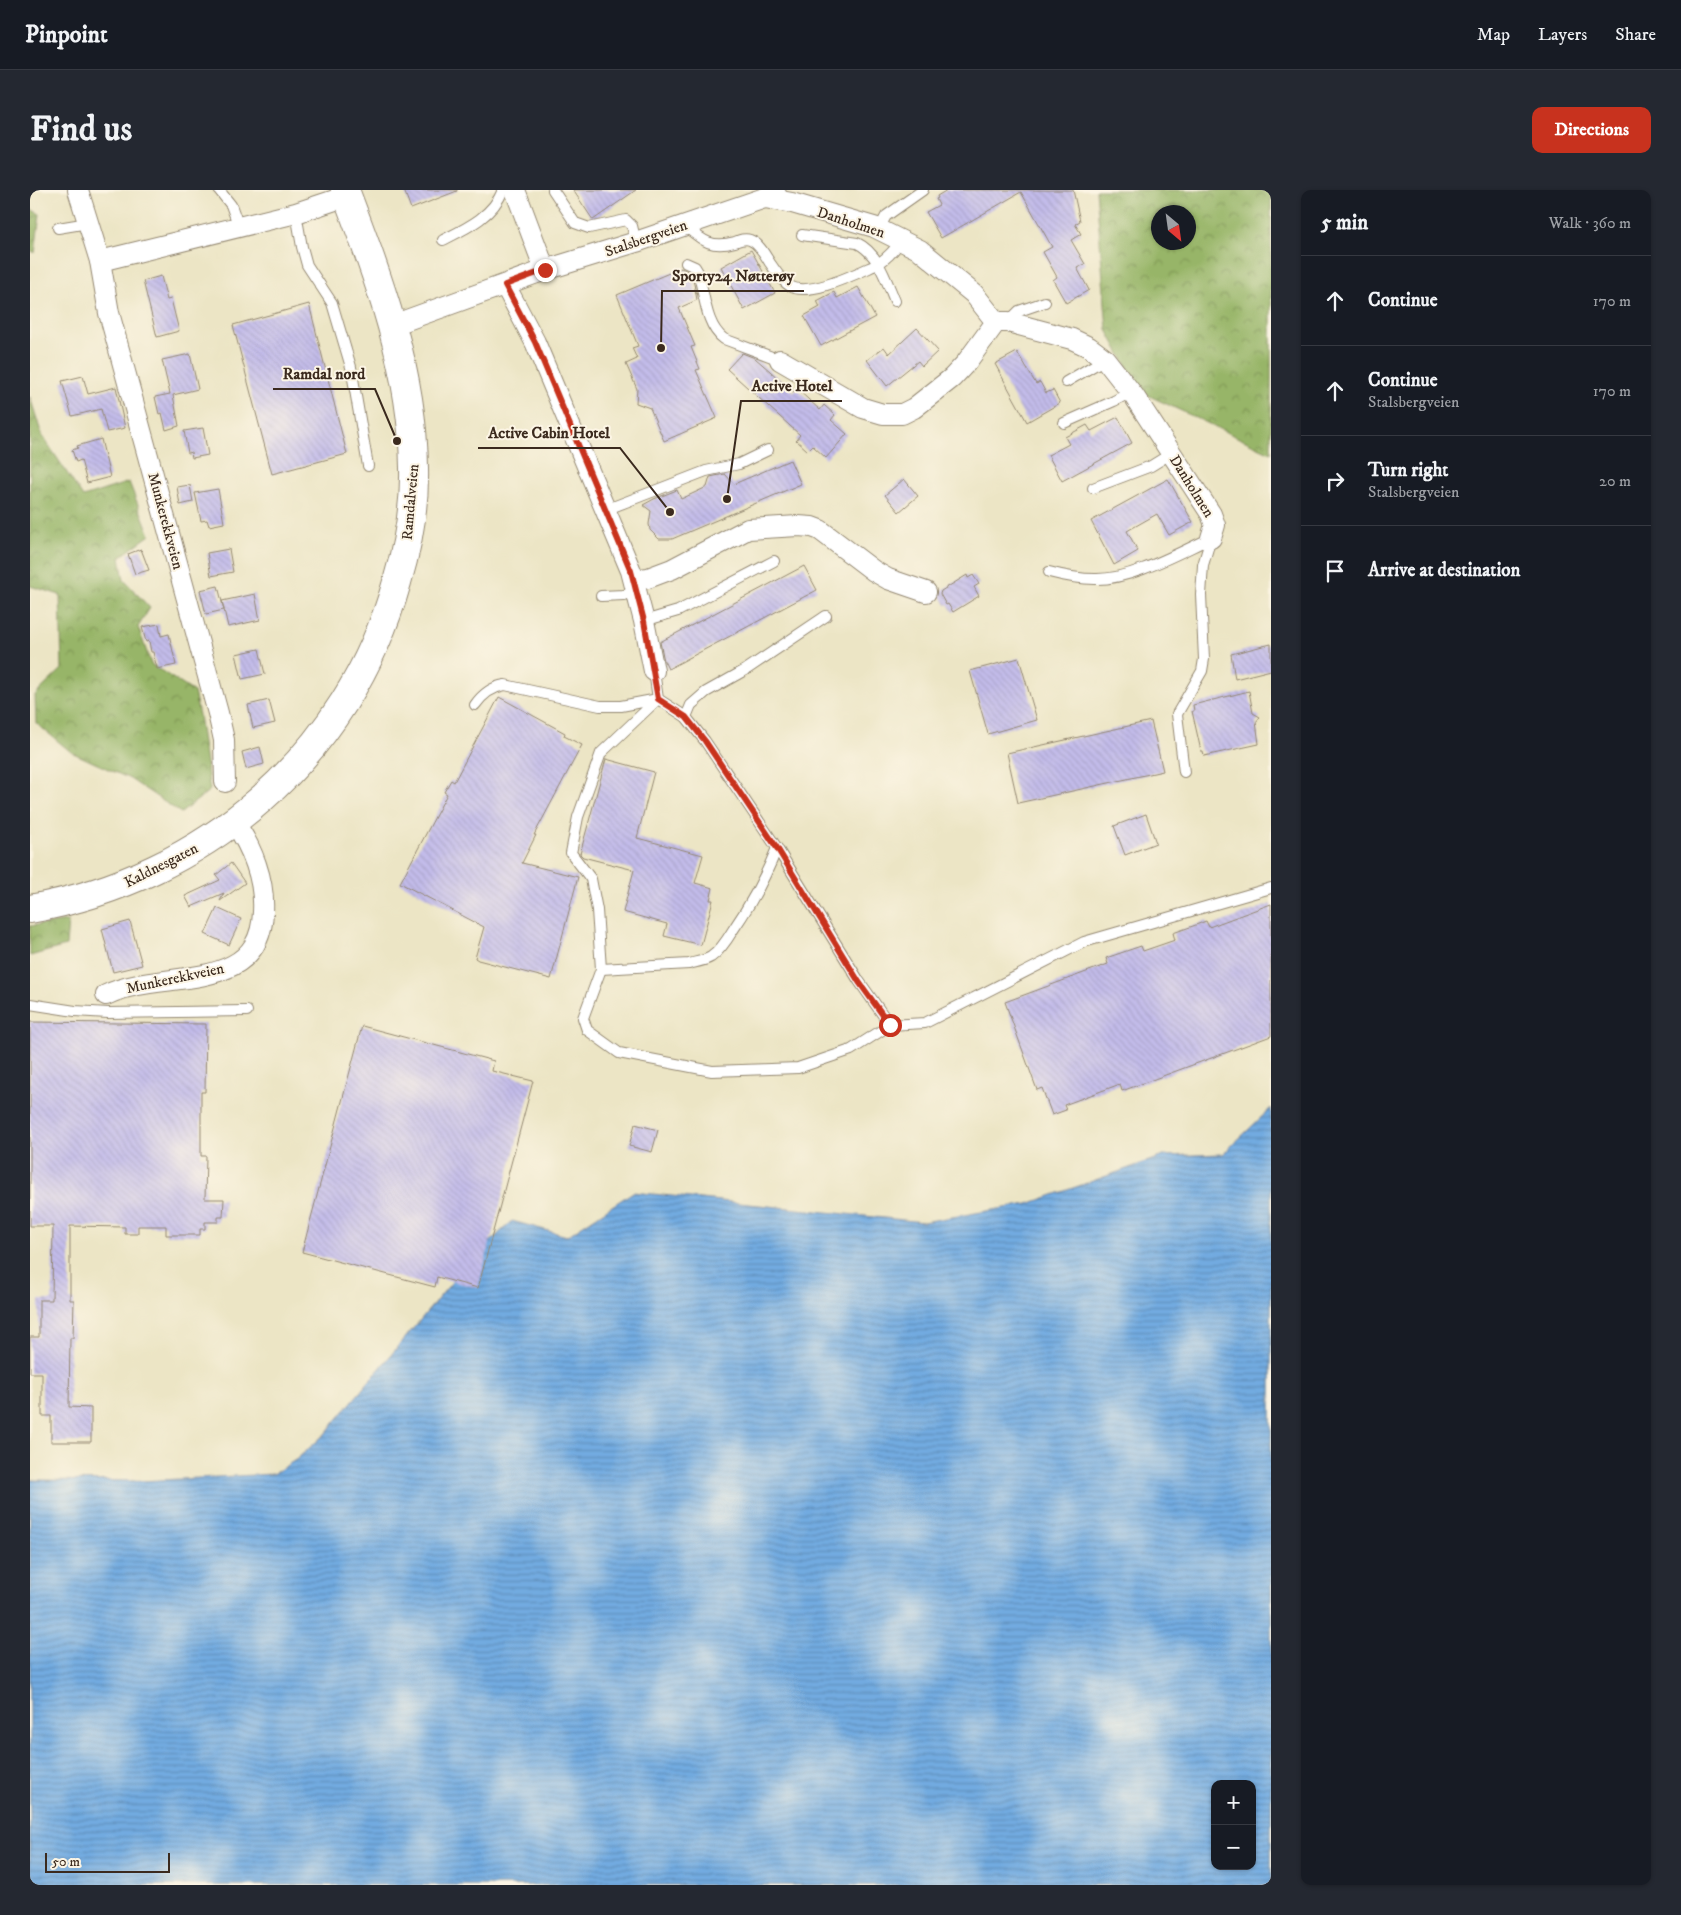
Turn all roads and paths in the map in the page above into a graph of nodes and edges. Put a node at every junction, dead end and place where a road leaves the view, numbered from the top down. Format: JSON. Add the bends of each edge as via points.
{"nodes":[{"id":1,"x":78,"y":190,"type":"edge"},
{"id":2,"x":219,"y":190,"type":"edge"},
{"id":3,"x":503,"y":190,"type":"edge"},
{"id":4,"x":515,"y":190,"type":"edge"},
{"id":5,"x":553,"y":190,"type":"edge"},
{"id":6,"x":786,"y":190,"type":"edge"},
{"id":7,"x":923,"y":190,"type":"edge"},
{"id":8,"x":346,"y":193,"type":"edge"},
{"id":9,"x":765,"y":198,"type":"junction"},
{"id":10,"x":296,"y":212,"type":"junction"},
{"id":11,"x":88,"y":223,"type":"junction"},
{"id":12,"x":684,"y":225,"type":"junction"},
{"id":13,"x":239,"y":227,"type":"junction"},
{"id":14,"x":58,"y":228,"type":"dead end"},
{"id":15,"x":879,"y":229,"type":"junction"},
{"id":16,"x":802,"y":235,"type":"dead end"},
{"id":17,"x":444,"y":240,"type":"dead end"},
{"id":18,"x":901,"y":240,"type":"junction"},
{"id":19,"x":636,"y":242,"type":"junction"},
{"id":20,"x":100,"y":261,"type":"junction"},
{"id":21,"x":686,"y":263,"type":"dead end"},
{"id":22,"x":878,"y":264,"type":"junction"},
{"id":23,"x":545,"y":270,"type":"junction"},
{"id":24,"x":505,"y":285,"type":"junction"},
{"id":25,"x":895,"y":301,"type":"dead end"},
{"id":26,"x":1045,"y":302,"type":"dead end"},
{"id":27,"x":1002,"y":322,"type":"junction"},
{"id":28,"x":393,"y":325,"type":"junction"},
{"id":29,"x":1105,"y":359,"type":"junction"},
{"id":30,"x":780,"y":360,"type":"joint"},
{"id":31,"x":1066,"y":382,"type":"dead end"},
{"id":32,"x":1131,"y":392,"type":"junction"},
{"id":33,"x":1064,"y":422,"type":"dead end"},
{"id":34,"x":768,"y":450,"type":"dead end"},
{"id":35,"x":1172,"y":453,"type":"junction"},
{"id":36,"x":368,"y":466,"type":"dead end"},
{"id":37,"x":1093,"y":488,"type":"dead end"},
{"id":38,"x":605,"y":510,"type":"junction"},
{"id":39,"x":1211,"y":538,"type":"junction"},
{"id":40,"x":774,"y":561,"type":"dead end"},
{"id":41,"x":1049,"y":572,"type":"dead end"},
{"id":42,"x":635,"y":585,"type":"junction"},
{"id":43,"x":926,"y":592,"type":"dead end"},
{"id":44,"x":601,"y":596,"type":"dead end"},
{"id":45,"x":826,"y":616,"type":"dead end"},
{"id":46,"x":644,"y":621,"type":"junction"},
{"id":47,"x":654,"y":671,"type":"joint"},
{"id":48,"x":658,"y":699,"type":"junction"},
{"id":49,"x":475,"y":705,"type":"dead end"},
{"id":50,"x":686,"y":717,"type":"junction"},
{"id":51,"x":1184,"y":772,"type":"dead end"},
{"id":52,"x":225,"y":782,"type":"dead end"},
{"id":53,"x":276,"y":786,"type":"joint"},
{"id":54,"x":234,"y":822,"type":"junction"},
{"id":55,"x":777,"y":848,"type":"junction"},
{"id":56,"x":1271,"y":888,"type":"edge"},
{"id":57,"x":30,"y":910,"type":"edge"},
{"id":58,"x":602,"y":969,"type":"junction"},
{"id":59,"x":106,"y":995,"type":"dead end"},
{"id":60,"x":30,"y":1004,"type":"edge"},
{"id":61,"x":247,"y":1011,"type":"dead end"},
{"id":62,"x":890,"y":1025,"type":"junction"}],
"edges":[{"from":1,"to":11,"type":"street","name":"Munkerekkveien"},
{"from":2,"to":13,"type":"lane","via":[[231,205]]},
{"from":3,"to":17,"type":"lane","via":[[474,225]]},
{"from":4,"to":23,"type":"street"},
{"from":5,"to":19,"type":"lane","via":[[574,223],[589,228],[626,220],[635,233]]},
{"from":6,"to":9,"type":"street","name":"Stalsbergveien"},
{"from":7,"to":15,"type":"lane","via":[[886,216]]},
{"from":8,"to":10,"type":"street"},
{"from":8,"to":28,"type":"main road","name":"Ramdalveien"},
{"from":9,"to":12,"type":"street","name":"Stalsbergveien"},
{"from":9,"to":15,"type":"street","name":"Danholmen"},
{"from":10,"to":13,"type":"street"},
{"from":10,"to":36,"type":"lane","via":[[307,265],[332,303],[351,367]]},
{"from":11,"to":14,"type":"lane"},
{"from":11,"to":20,"type":"street","name":"Munkerekkveien"},
{"from":12,"to":19,"type":"street","name":"Stalsbergveien"},
{"from":12,"to":22,"type":"lane","via":[[712,245],[752,240],[791,288],[818,288]]},
{"from":13,"to":20,"type":"street"},
{"from":15,"to":18,"type":"street","name":"Danholmen"},
{"from":16,"to":22,"type":"lane","via":[[865,247]]},
{"from":18,"to":22,"type":"lane","via":[[896,249]]},
{"from":18,"to":27,"type":"street","name":"Danholmen","via":[[920,250],[974,294]]},
{"from":19,"to":23,"type":"street","name":"Stalsbergveien"},
{"from":20,"to":52,"type":"street","name":"Munkerekkveien","via":[[109,313],[218,713],[224,740]]},
{"from":21,"to":30,"type":"lane","via":[[695,266],[698,272],[716,333]]},
{"from":22,"to":25,"type":"lane"},
{"from":23,"to":24,"type":"street","name":"Stalsbergveien"},
{"from":24,"to":28,"type":"street","name":"Stalsbergveien"},
{"from":24,"to":38,"type":"street","via":[[535,342]]},
{"from":26,"to":27,"type":"lane","via":[[1019,311]]},
{"from":27,"to":29,"type":"street","name":"Danholmen","via":[[1072,339],[1089,346]]},
{"from":27,"to":30,"type":"street","via":[[952,378],[902,414],[883,414],[863,408]]},
{"from":28,"to":53,"type":"main road","name":"Ramdalveien","via":[[407,387],[414,449],[412,509],[404,557],[390,608],[372,653],[351,691],[312,747]]},
{"from":29,"to":31,"type":"lane"},
{"from":29,"to":32,"type":"street","name":"Danholmen"},
{"from":32,"to":33,"type":"lane"},
{"from":32,"to":35,"type":"street","name":"Danholmen"},
{"from":34,"to":38,"type":"lane","via":[[739,464],[706,471]]},
{"from":35,"to":37,"type":"lane","via":[[1151,466]]},
{"from":35,"to":39,"type":"street","name":"Danholmen","via":[[1211,514],[1215,525]]},
{"from":38,"to":42,"type":"street"},
{"from":39,"to":41,"type":"lane","via":[[1133,573],[1097,580]]},
{"from":39,"to":51,"type":"lane","name":"Danholmen","via":[[1203,564],[1202,671],[1177,714]]},
{"from":40,"to":46,"type":"lane","via":[[678,611]]},
{"from":42,"to":43,"type":"street","via":[[748,529],[798,526],[820,530],[874,571]]},
{"from":42,"to":44,"type":"lane","via":[[624,595]]},
{"from":42,"to":46,"type":"street"},
{"from":45,"to":50,"type":"lane","via":[[747,669],[706,692],[694,702]]},
{"from":46,"to":47,"type":"street"},
{"from":47,"to":48,"type":"lane"},
{"from":48,"to":49,"type":"lane","via":[[621,706],[600,706],[505,685],[490,690]]},
{"from":48,"to":50,"type":"lane"},
{"from":48,"to":58,"type":"lane","via":[[601,753],[578,816],[571,853],[591,879]]},
{"from":50,"to":55,"type":"lane"},
{"from":53,"to":54,"type":"main road","name":"Kaldnesgaten"},
{"from":54,"to":57,"type":"main road","name":"Kaldnesgaten","via":[[151,873],[77,900]]},
{"from":54,"to":59,"type":"street","name":"Munkerekkveien","via":[[249,847],[264,900],[259,940],[240,962],[225,970],[146,984]]},
{"from":55,"to":58,"type":"lane","via":[[750,907],[712,956],[689,964]]},
{"from":55,"to":62,"type":"lane","via":[[859,982]]},
{"from":56,"to":62,"type":"lane","via":[[1084,942],[924,1023]]},
{"from":58,"to":62,"type":"lane","via":[[583,1018],[587,1030],[619,1053],[712,1071],[798,1068],[851,1050]]},
{"from":60,"to":61,"type":"lane","via":[[75,1011]]}]}
